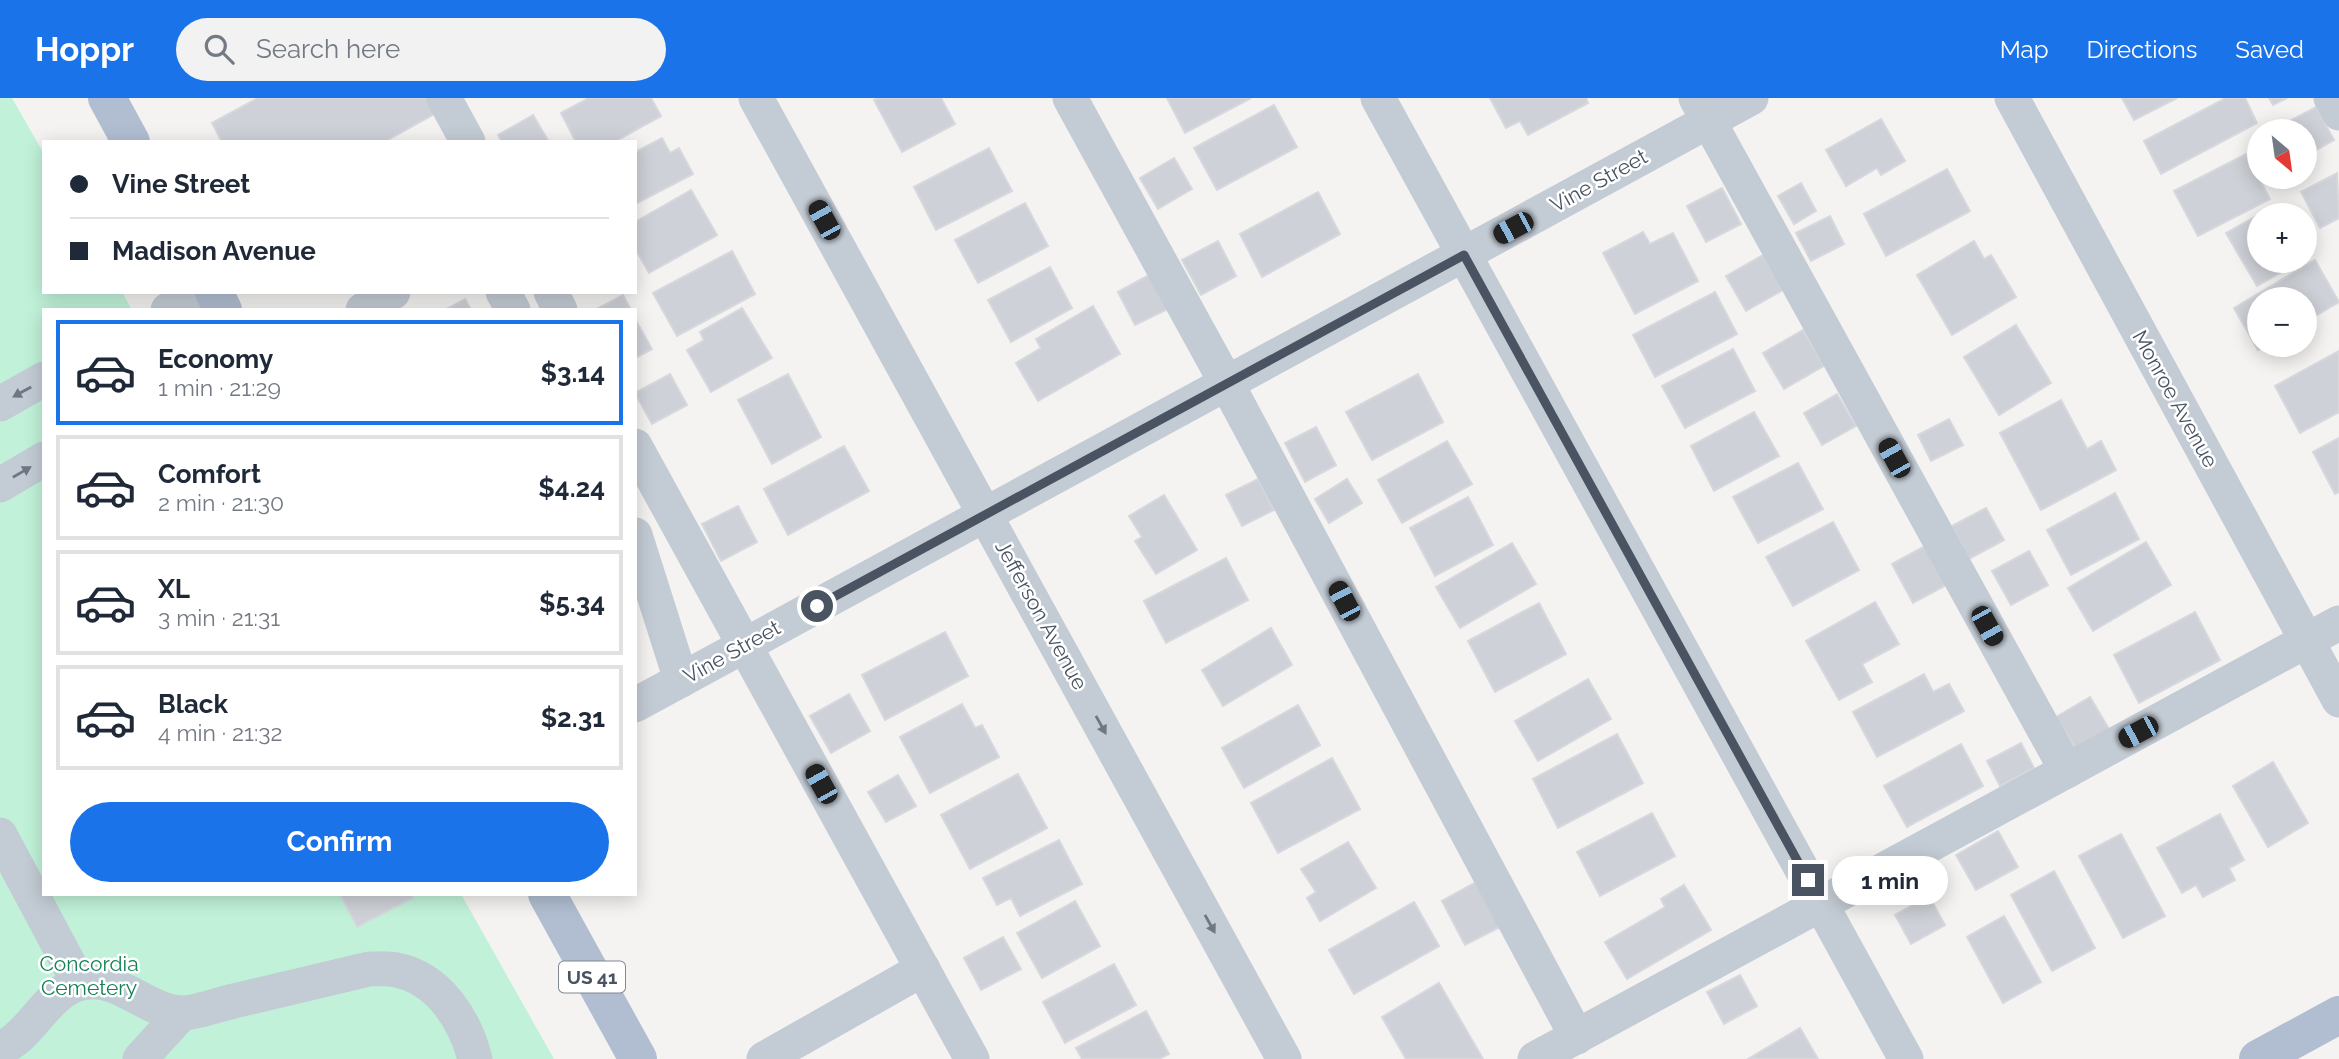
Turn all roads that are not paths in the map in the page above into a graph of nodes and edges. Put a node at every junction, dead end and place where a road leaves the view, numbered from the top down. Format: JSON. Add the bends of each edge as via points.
{"nodes":[{"id":1,"x":107,"y":98,"type":"edge"},
{"id":2,"x":444,"y":98,"type":"edge"},
{"id":3,"x":756,"y":98,"type":"edge"},
{"id":4,"x":1070,"y":98,"type":"edge"},
{"id":5,"x":1378,"y":98,"type":"edge"},
{"id":6,"x":1751,"y":98,"type":"edge"},
{"id":7,"x":2012,"y":98,"type":"edge"},
{"id":8,"x":2331,"y":98,"type":"edge"},
{"id":9,"x":1702,"y":109,"type":"edge"},
{"id":10,"x":2339,"y":113,"type":"edge"},
{"id":11,"x":130,"y":140,"type":"edge"},
{"id":12,"x":467,"y":140,"type":"edge"},
{"id":13,"x":1464,"y":255,"type":"junction"},
{"id":14,"x":196,"y":294,"type":"edge"},
{"id":15,"x":390,"y":294,"type":"edge"},
{"id":16,"x":172,"y":308,"type":"edge"},
{"id":17,"x":366,"y":308,"type":"edge"},
{"id":18,"x":42,"y":380,"type":"edge"},
{"id":19,"x":1227,"y":384,"type":"junction"},
{"id":20,"x":0,"y":404,"type":"edge"},
{"id":21,"x":637,"y":450,"type":"edge"},
{"id":22,"x":42,"y":461,"type":"edge"},
{"id":23,"x":0,"y":485,"type":"edge"},
{"id":24,"x":985,"y":515,"type":"junction"},
{"id":25,"x":637,"y":542,"type":"edge"},
{"id":26,"x":2339,"y":623,"type":"edge"},
{"id":27,"x":2306,"y":641,"type":"junction"},
{"id":28,"x":745,"y":645,"type":"junction"},
{"id":29,"x":681,"y":680,"type":"junction"},
{"id":30,"x":2339,"y":700,"type":"edge"},
{"id":31,"x":637,"y":704,"type":"edge"},
{"id":32,"x":2067,"y":771,"type":"junction"},
{"id":33,"x":0,"y":835,"type":"edge"},
{"id":34,"x":548,"y":896,"type":"edge"},
{"id":35,"x":1821,"y":904,"type":"junction"},
{"id":36,"x":923,"y":969,"type":"junction"},
{"id":37,"x":79,"y":984,"type":"junction"},
{"id":38,"x":182,"y":1013,"type":"junction"},
{"id":39,"x":2339,"y":1015,"type":"edge"},
{"id":40,"x":1577,"y":1037,"type":"junction"},
{"id":41,"x":0,"y":1049,"type":"edge"},
{"id":42,"x":140,"y":1059,"type":"edge"},
{"id":43,"x":475,"y":1059,"type":"edge"},
{"id":44,"x":638,"y":1059,"type":"edge"},
{"id":45,"x":764,"y":1059,"type":"edge"},
{"id":46,"x":972,"y":1059,"type":"edge"},
{"id":47,"x":1284,"y":1059,"type":"edge"},
{"id":48,"x":1535,"y":1059,"type":"edge"},
{"id":49,"x":1906,"y":1059,"type":"edge"},
{"id":50,"x":2258,"y":1059,"type":"edge"}],
"edges":[{"from":1,"to":11,"type":"main road"},
{"from":2,"to":12,"type":"street"},
{"from":3,"to":24,"type":"street","name":"Jefferson Avenue"},
{"from":4,"to":19,"type":"street"},
{"from":5,"to":13,"type":"street"},
{"from":6,"to":9,"type":"street","name":"Vine Street"},
{"from":7,"to":27,"type":"street","name":"Monroe Avenue"},
{"from":8,"to":10,"type":"street"},
{"from":9,"to":13,"type":"street","name":"Vine Street"},
{"from":9,"to":32,"type":"street"},
{"from":13,"to":19,"type":"street","name":"Vine Street"},
{"from":13,"to":35,"type":"street"},
{"from":14,"to":16,"type":"street"},
{"from":15,"to":17,"type":"street"},
{"from":18,"to":20,"type":"street","one_way":true},
{"from":19,"to":24,"type":"street","name":"Vine Street"},
{"from":19,"to":40,"type":"street"},
{"from":21,"to":28,"type":"street"},
{"from":23,"to":22,"type":"street","one_way":true},
{"from":24,"to":28,"type":"street","name":"Vine Street"},
{"from":24,"to":47,"type":"street","name":"Jefferson Avenue","one_way":true},
{"from":25,"to":29,"type":"street"},
{"from":26,"to":27,"type":"street"},
{"from":27,"to":30,"type":"street","name":"Monroe Avenue"},
{"from":27,"to":32,"type":"street"},
{"from":28,"to":29,"type":"street","name":"Vine Street"},
{"from":28,"to":36,"type":"street"},
{"from":29,"to":31,"type":"street","name":"Vine Street"},
{"from":32,"to":35,"type":"street"},
{"from":33,"to":37,"type":"street"},
{"from":34,"to":44,"type":"main road","number":"US 41"},
{"from":35,"to":40,"type":"street"},
{"from":35,"to":49,"type":"street"},
{"from":36,"to":45,"type":"street"},
{"from":36,"to":46,"type":"street"},
{"from":37,"to":38,"type":"street","via":[[100,980],[151,1005]]},
{"from":37,"to":41,"type":"street","via":[[62,991],[25,1032]]},
{"from":38,"to":42,"type":"street"},
{"from":38,"to":43,"type":"street","via":[[369,969],[396,970],[420,978],[440,993],[457,1015]]},
{"from":39,"to":50,"type":"main road"},
{"from":40,"to":48,"type":"street"}]}
